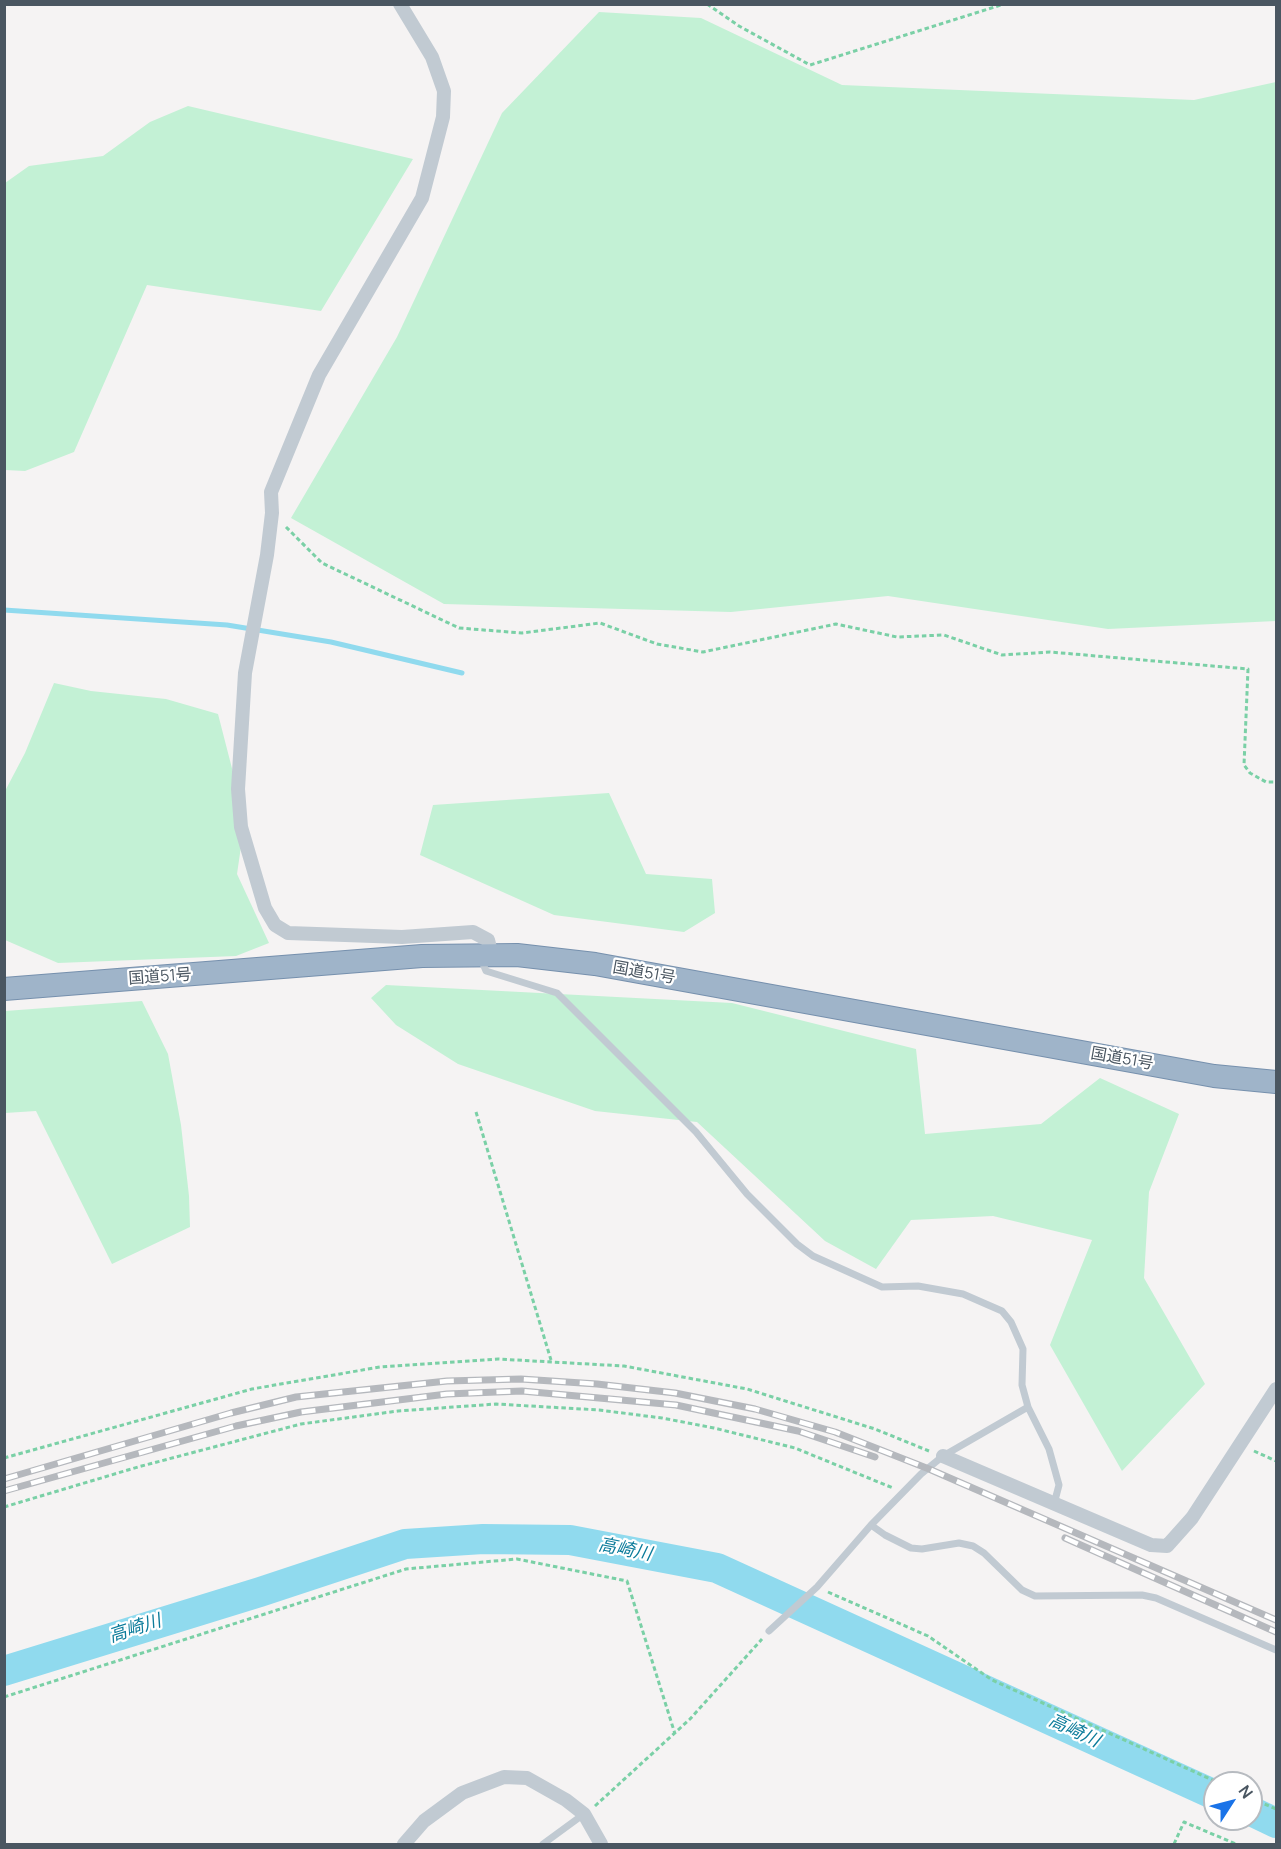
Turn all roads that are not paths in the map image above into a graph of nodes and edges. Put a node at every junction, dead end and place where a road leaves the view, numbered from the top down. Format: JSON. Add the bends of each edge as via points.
{"nodes":[{"id":1,"x":400,"y":4,"type":"edge"},
{"id":2,"x":486,"y":956,"type":"junction"},
{"id":3,"x":4,"y":989,"type":"edge"},
{"id":4,"x":1276,"y":1082,"type":"edge"},
{"id":5,"x":1276,"y":1389,"type":"edge"},
{"id":6,"x":1028,"y":1407,"type":"junction"},
{"id":7,"x":942,"y":1456,"type":"junction"},
{"id":8,"x":1053,"y":1504,"type":"junction"},
{"id":9,"x":872,"y":1525,"type":"junction"},
{"id":10,"x":769,"y":1631,"type":"road end"},
{"id":11,"x":1276,"y":1650,"type":"edge"},
{"id":12,"x":584,"y":1814,"type":"junction"},
{"id":13,"x":405,"y":1845,"type":"edge"},
{"id":14,"x":543,"y":1845,"type":"edge"},
{"id":15,"x":601,"y":1845,"type":"edge"}],
"edges":[{"from":1,"to":2,"type":"street","via":[[432,57],[444,91],[443,117],[422,198],[319,375],[272,492],[272,513],[245,673],[238,789],[241,827],[265,908],[274,925],[288,933],[402,937],[473,932],[488,940]]},
{"from":2,"to":3,"type":"highway","name":"国道51号","via":[[422,956]]},
{"from":2,"to":4,"type":"highway","name":"国道51号","via":[[517,955],[595,964],[1214,1076]]},
{"from":2,"to":6,"type":"lane","via":[[482,968],[486,971],[550,990],[566,1001],[696,1132],[747,1194],[813,1256],[882,1287],[918,1286],[963,1294],[1002,1311],[1023,1349],[1022,1385]]},
{"from":5,"to":8,"type":"street","via":[[1242,1446],[1192,1518],[1167,1546],[1151,1545]]},
{"from":6,"to":7,"type":"lane"},
{"from":6,"to":8,"type":"lane","via":[[1048,1449],[1059,1485]]},
{"from":7,"to":8,"type":"street"},
{"from":7,"to":9,"type":"lane"},
{"from":9,"to":10,"type":"lane","via":[[817,1587]]},
{"from":9,"to":11,"type":"lane","via":[[911,1548],[959,1543],[973,1546],[1022,1590],[1035,1596],[1156,1598]]},
{"from":12,"to":13,"type":"street","via":[[527,1778],[504,1777],[462,1793],[424,1821]]},
{"from":12,"to":14,"type":"lane"},
{"from":12,"to":15,"type":"street"}]}
